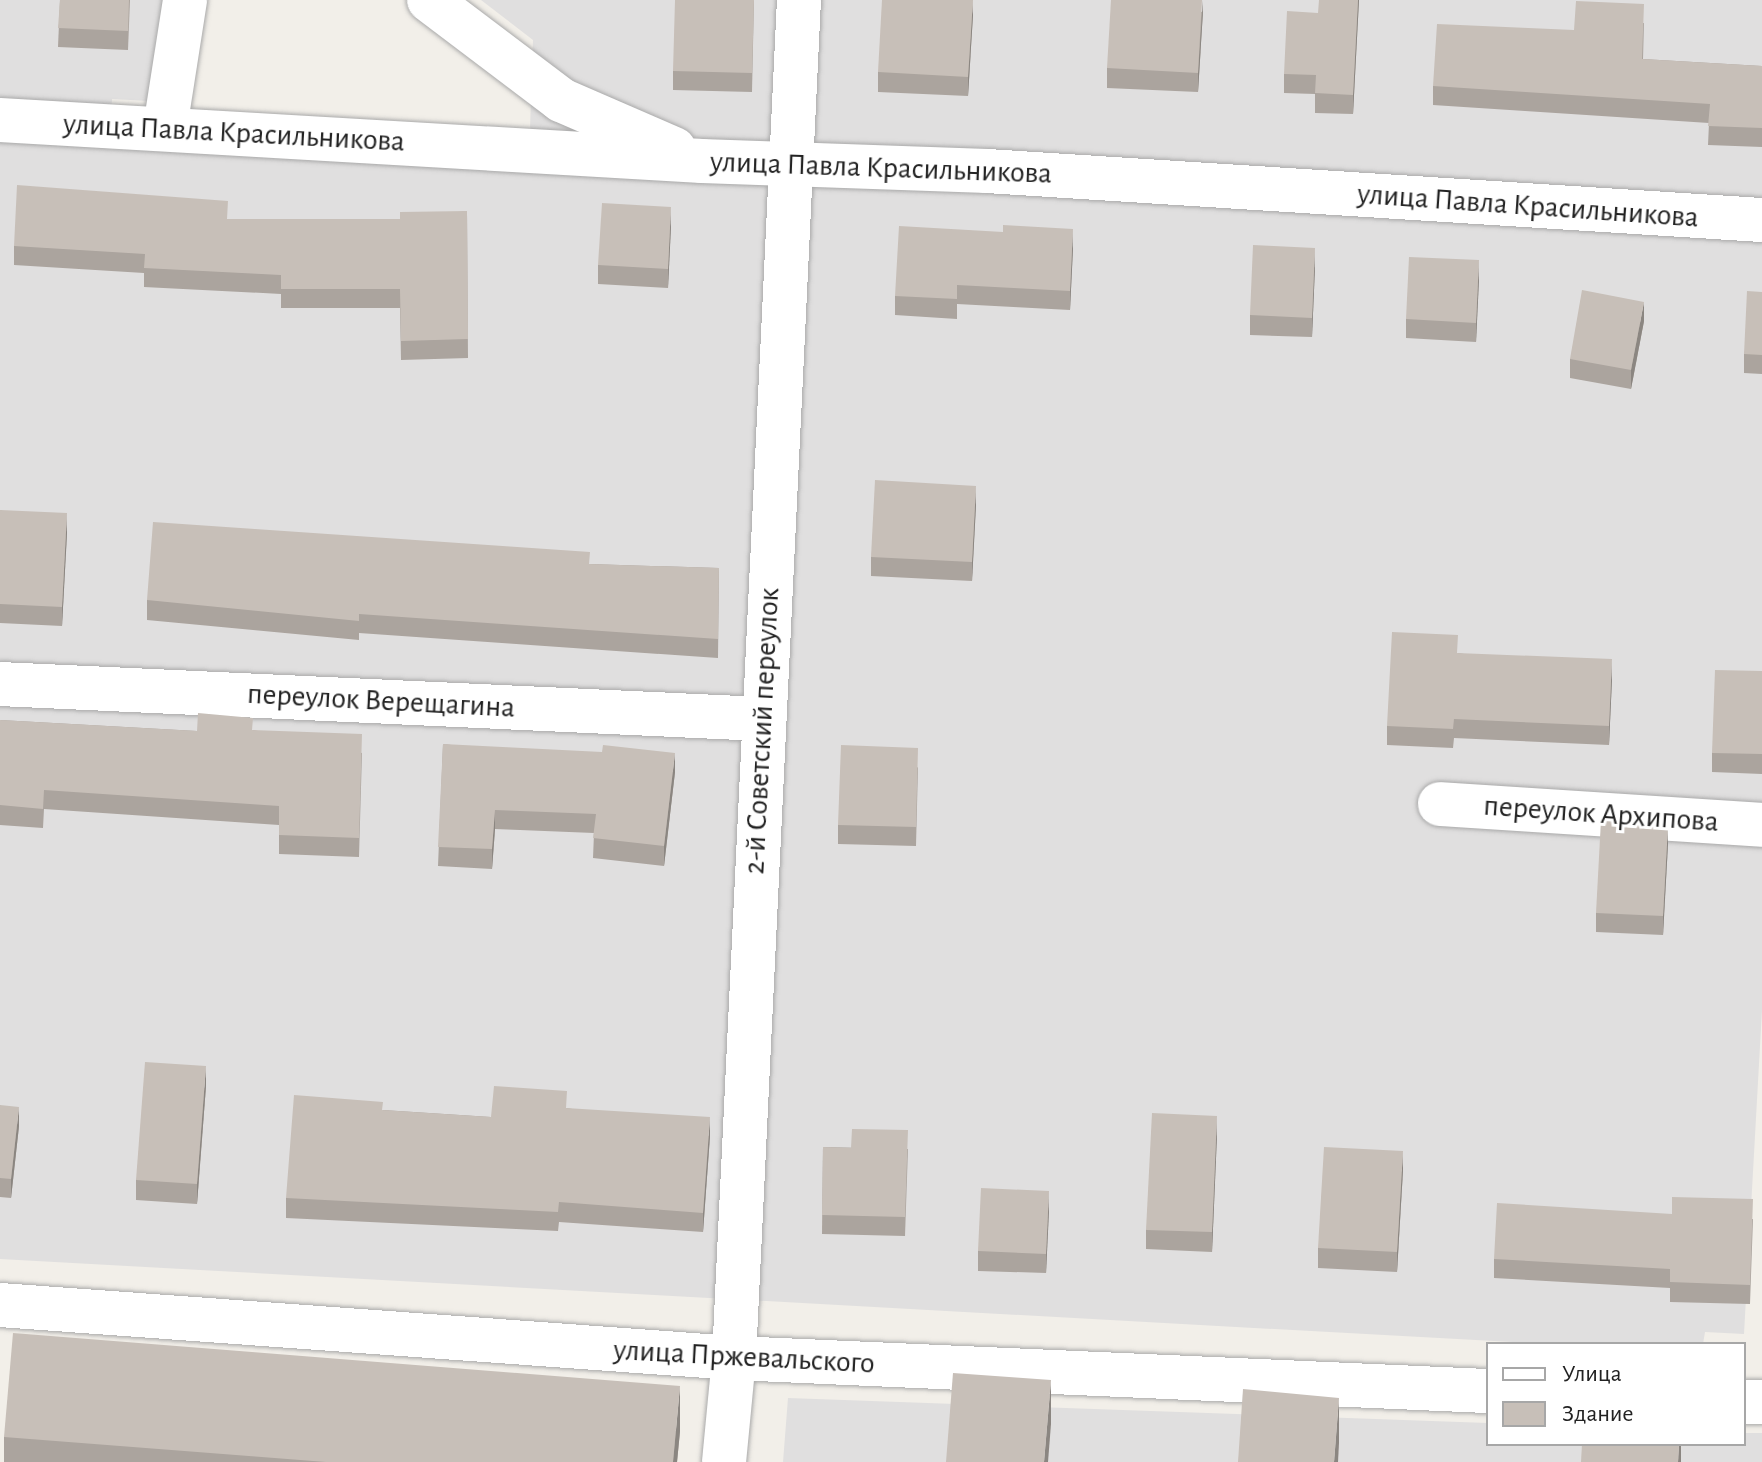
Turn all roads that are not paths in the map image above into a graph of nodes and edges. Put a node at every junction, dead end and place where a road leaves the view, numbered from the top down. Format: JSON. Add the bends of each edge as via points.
{"nodes":[{"id":1,"x":185,"y":0,"type":"edge"},
{"id":2,"x":429,"y":0,"type":"edge"},
{"id":3,"x":799,"y":0,"type":"edge"},
{"id":4,"x":0,"y":120,"type":"edge"},
{"id":5,"x":165,"y":128,"type":"junction"},
{"id":6,"x":702,"y":161,"type":"junction"},
{"id":7,"x":789,"y":163,"type":"junction"},
{"id":8,"x":1762,"y":220,"type":"edge"},
{"id":9,"x":0,"y":684,"type":"edge"},
{"id":10,"x":763,"y":719,"type":"junction"},
{"id":11,"x":1440,"y":804,"type":"dead end"},
{"id":12,"x":1762,"y":825,"type":"edge"},
{"id":13,"x":0,"y":1305,"type":"edge"},
{"id":14,"x":734,"y":1358,"type":"junction"},
{"id":15,"x":1486,"y":1391,"type":"edge"},
{"id":16,"x":724,"y":1462,"type":"edge"}],
"edges":[{"from":1,"to":5,"type":"street"},
{"from":2,"to":6,"type":"street","via":[[561,100]]},
{"from":3,"to":7,"type":"street","name":"2-й Советский переулок"},
{"from":4,"to":5,"type":"street","name":"улица Павла Красильникова"},
{"from":5,"to":6,"type":"street","name":"улица Павла Красильникова"},
{"from":6,"to":7,"type":"street","name":"улица Павла Красильникова"},
{"from":7,"to":8,"type":"street","name":"улица Павла Красильникова"},
{"from":7,"to":10,"type":"street","name":"2-й Советский переулок"},
{"from":9,"to":10,"type":"street","name":"переулок Верещагина"},
{"from":10,"to":14,"type":"street","name":"2-й Советский переулок"},
{"from":11,"to":12,"type":"street","name":"переулок Архипова"},
{"from":13,"to":14,"type":"street","name":"улица Пржевальского"},
{"from":14,"to":15,"type":"street","name":"улица Пржевальского"},
{"from":14,"to":16,"type":"street","name":"2-й Советский переулок"}]}
